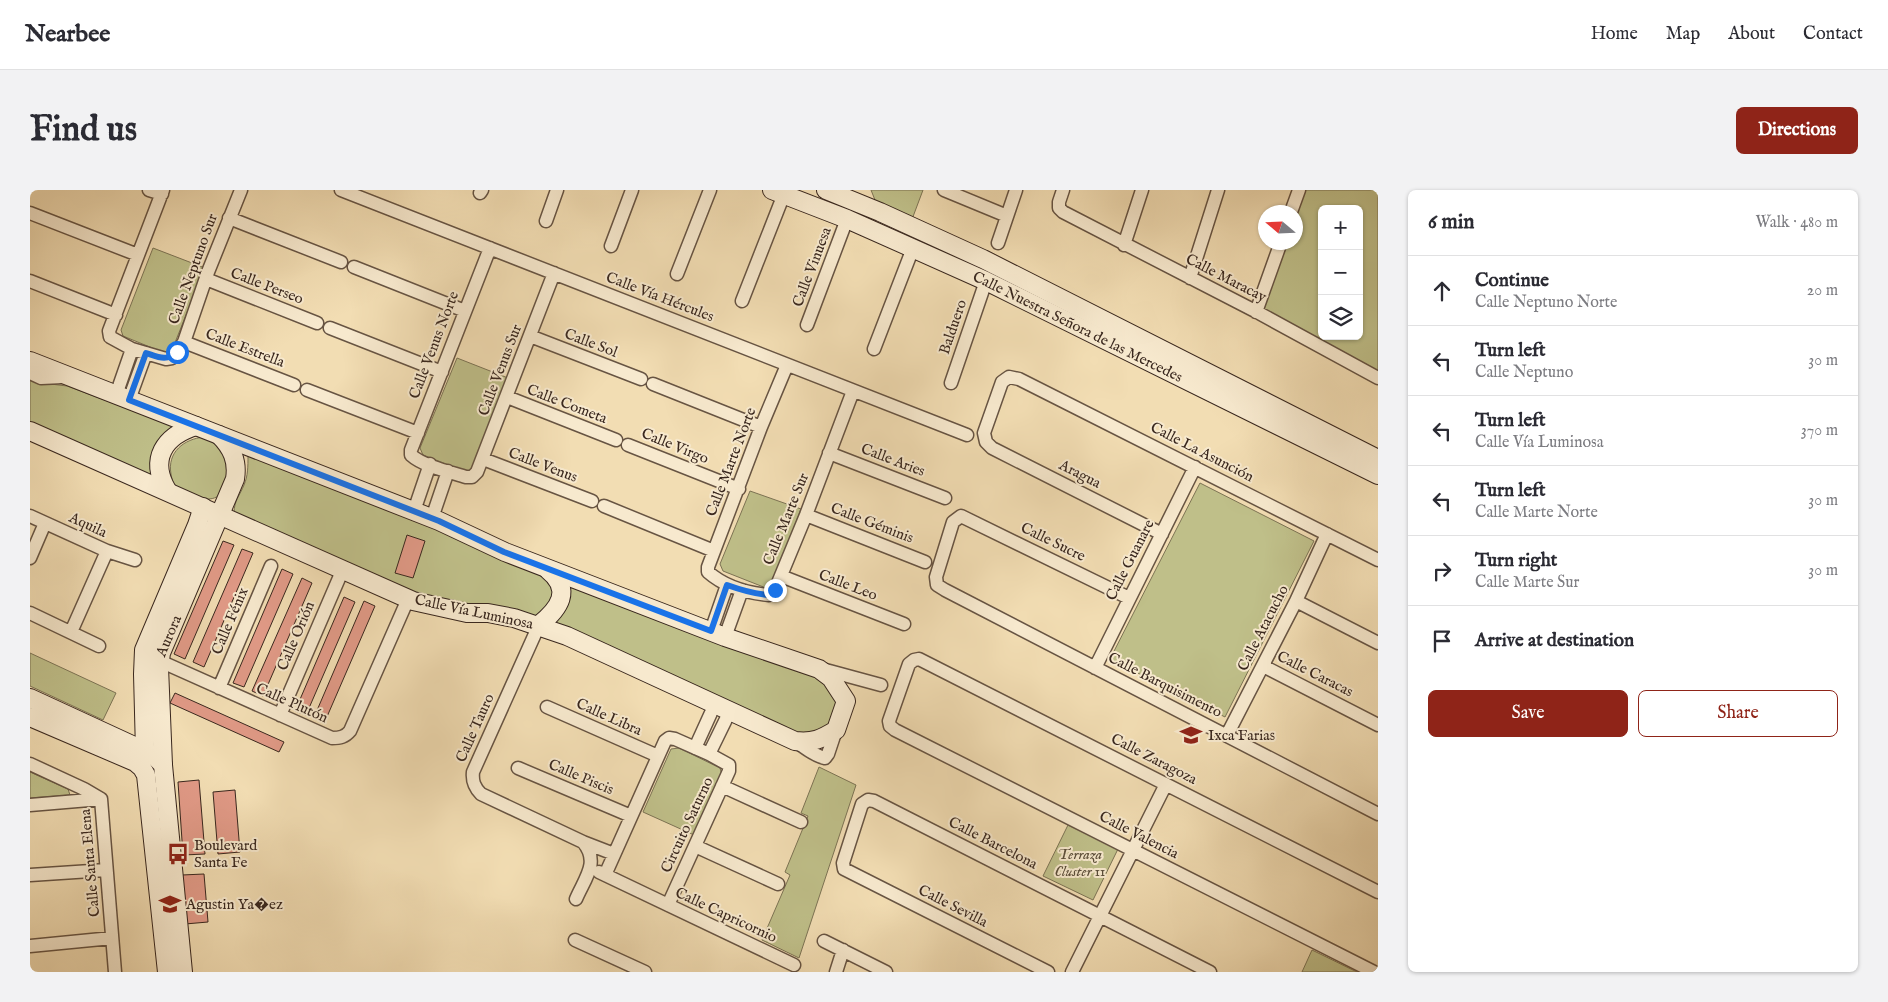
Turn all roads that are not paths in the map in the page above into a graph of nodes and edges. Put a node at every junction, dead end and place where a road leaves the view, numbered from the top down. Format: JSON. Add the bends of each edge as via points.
{"nodes":[{"id":1,"x":241,"y":190,"type":"edge"},
{"id":2,"x":342,"y":190,"type":"edge"},
{"id":3,"x":557,"y":190,"type":"edge"},
{"id":4,"x":632,"y":190,"type":"edge"},
{"id":5,"x":710,"y":190,"type":"edge"},
{"id":6,"x":864,"y":190,"type":"edge"},
{"id":7,"x":944,"y":190,"type":"edge"},
{"id":8,"x":1016,"y":190,"type":"edge"},
{"id":9,"x":1063,"y":190,"type":"edge"},
{"id":10,"x":1142,"y":190,"type":"edge"},
{"id":11,"x":1218,"y":190,"type":"edge"},
{"id":12,"x":1299,"y":190,"type":"edge"},
{"id":13,"x":158,"y":191,"type":"edge"},
{"id":14,"x":778,"y":192,"type":"edge"},
{"id":15,"x":834,"y":192,"type":"edge"},
{"id":16,"x":1294,"y":205,"type":"edge"},
{"id":17,"x":816,"y":206,"type":"junction"},
{"id":18,"x":880,"y":212,"type":"junction"},
{"id":19,"x":30,"y":213,"type":"edge"},
{"id":20,"x":840,"y":216,"type":"junction"},
{"id":21,"x":1007,"y":216,"type":"junction"},
{"id":22,"x":229,"y":218,"type":"junction"},
{"id":23,"x":546,"y":221,"type":"dead end"},
{"id":24,"x":998,"y":243,"type":"dead end"},
{"id":25,"x":1124,"y":244,"type":"junction"},
{"id":26,"x":611,"y":246,"type":"dead end"},
{"id":27,"x":490,"y":248,"type":"junction"},
{"id":28,"x":913,"y":248,"type":"junction"},
{"id":29,"x":1278,"y":250,"type":"edge"},
{"id":30,"x":138,"y":255,"type":"junction"},
{"id":31,"x":983,"y":259,"type":"junction"},
{"id":32,"x":341,"y":262,"type":"dead end"},
{"id":33,"x":354,"y":267,"type":"dead end"},
{"id":34,"x":554,"y":273,"type":"junction"},
{"id":35,"x":677,"y":274,"type":"dead end"},
{"id":36,"x":1190,"y":278,"type":"junction"},
{"id":37,"x":206,"y":279,"type":"junction"},
{"id":38,"x":981,"y":279,"type":"junction"},
{"id":39,"x":30,"y":281,"type":"edge"},
{"id":40,"x":742,"y":301,"type":"dead end"},
{"id":41,"x":465,"y":311,"type":"junction"},
{"id":42,"x":1256,"y":312,"type":"junction"},
{"id":43,"x":116,"y":315,"type":"junction"},
{"id":44,"x":317,"y":323,"type":"dead end"},
{"id":45,"x":807,"y":326,"type":"dead end"},
{"id":46,"x":330,"y":328,"type":"dead end"},
{"id":47,"x":530,"y":336,"type":"junction"},
{"id":48,"x":184,"y":342,"type":"junction"},
{"id":49,"x":132,"y":349,"type":"junction"},
{"id":50,"x":874,"y":350,"type":"dead end"},
{"id":51,"x":146,"y":353,"type":"junction"},
{"id":52,"x":30,"y":361,"type":"edge"},
{"id":53,"x":787,"y":365,"type":"junction"},
{"id":54,"x":442,"y":372,"type":"junction"},
{"id":55,"x":30,"y":373,"type":"edge"},
{"id":56,"x":71,"y":377,"type":"junction"},
{"id":57,"x":1009,"y":377,"type":"joint"},
{"id":58,"x":1378,"y":378,"type":"edge"},
{"id":59,"x":951,"y":383,"type":"dead end"},
{"id":60,"x":294,"y":385,"type":"dead end"},
{"id":61,"x":307,"y":390,"type":"dead end"},
{"id":62,"x":853,"y":390,"type":"junction"},
{"id":63,"x":123,"y":397,"type":"junction"},
{"id":64,"x":507,"y":397,"type":"junction"},
{"id":65,"x":196,"y":426,"type":"junction"},
{"id":66,"x":761,"y":427,"type":"junction"},
{"id":67,"x":30,"y":430,"type":"edge"},
{"id":68,"x":418,"y":433,"type":"junction"},
{"id":69,"x":219,"y":435,"type":"junction"},
{"id":70,"x":967,"y":435,"type":"dead end"},
{"id":71,"x":622,"y":443,"type":"joint"},
{"id":72,"x":1339,"y":448,"type":"junction"},
{"id":73,"x":829,"y":453,"type":"junction"},
{"id":74,"x":483,"y":459,"type":"junction"},
{"id":75,"x":1378,"y":459,"type":"edge"},
{"id":76,"x":430,"y":464,"type":"junction"},
{"id":77,"x":1196,"y":467,"type":"junction"},
{"id":78,"x":448,"y":471,"type":"junction"},
{"id":79,"x":1378,"y":476,"type":"edge"},
{"id":80,"x":739,"y":489,"type":"junction"},
{"id":81,"x":167,"y":490,"type":"junction"},
{"id":82,"x":945,"y":498,"type":"dead end"},
{"id":83,"x":592,"y":501,"type":"dead end"},
{"id":84,"x":604,"y":506,"type":"dead end"},
{"id":85,"x":211,"y":510,"type":"junction"},
{"id":86,"x":414,"y":511,"type":"junction"},
{"id":87,"x":806,"y":515,"type":"junction"},
{"id":88,"x":30,"y":516,"type":"edge"},
{"id":89,"x":961,"y":516,"type":"joint"},
{"id":90,"x":432,"y":518,"type":"junction"},
{"id":91,"x":45,"y":523,"type":"junction"},
{"id":92,"x":1162,"y":534,"type":"junction"},
{"id":93,"x":1327,"y":534,"type":"junction"},
{"id":94,"x":107,"y":551,"type":"junction"},
{"id":95,"x":714,"y":551,"type":"junction"},
{"id":96,"x":30,"y":558,"type":"edge"},
{"id":97,"x":135,"y":560,"type":"dead end"},
{"id":98,"x":1378,"y":560,"type":"edge"},
{"id":99,"x":926,"y":562,"type":"dead end"},
{"id":100,"x":271,"y":566,"type":"dead end"},
{"id":101,"x":547,"y":568,"type":"junction"},
{"id":102,"x":342,"y":569,"type":"junction"},
{"id":103,"x":708,"y":572,"type":"joint"},
{"id":104,"x":781,"y":576,"type":"junction"},
{"id":105,"x":727,"y":585,"type":"junction"},
{"id":106,"x":742,"y":590,"type":"junction"},
{"id":107,"x":1130,"y":598,"type":"junction"},
{"id":108,"x":408,"y":599,"type":"junction"},
{"id":109,"x":1296,"y":600,"type":"junction"},
{"id":110,"x":30,"y":614,"type":"edge"},
{"id":111,"x":904,"y":624,"type":"dead end"},
{"id":112,"x":539,"y":626,"type":"junction"},
{"id":113,"x":71,"y":632,"type":"junction"},
{"id":114,"x":718,"y":634,"type":"junction"},
{"id":115,"x":1378,"y":643,"type":"edge"},
{"id":116,"x":99,"y":646,"type":"dead end"},
{"id":117,"x":151,"y":658,"type":"junction"},
{"id":118,"x":914,"y":660,"type":"joint"},
{"id":119,"x":1263,"y":666,"type":"junction"},
{"id":120,"x":819,"y":668,"type":"junction"},
{"id":121,"x":1095,"y":668,"type":"junction"},
{"id":122,"x":853,"y":678,"type":"junction"},
{"id":123,"x":882,"y":686,"type":"dead end"},
{"id":124,"x":219,"y":688,"type":"junction"},
{"id":125,"x":30,"y":698,"type":"edge"},
{"id":126,"x":846,"y":701,"type":"junction"},
{"id":127,"x":547,"y":707,"type":"dead end"},
{"id":128,"x":722,"y":708,"type":"junction"},
{"id":129,"x":280,"y":715,"type":"junction"},
{"id":130,"x":30,"y":717,"type":"edge"},
{"id":131,"x":1378,"y":725,"type":"edge"},
{"id":132,"x":1227,"y":735,"type":"junction"},
{"id":133,"x":695,"y":748,"type":"junction"},
{"id":134,"x":145,"y":751,"type":"junction"},
{"id":135,"x":709,"y":754,"type":"junction"},
{"id":136,"x":658,"y":756,"type":"junction"},
{"id":137,"x":30,"y":764,"type":"edge"},
{"id":138,"x":163,"y":765,"type":"junction"},
{"id":139,"x":518,"y":768,"type":"dead end"},
{"id":140,"x":1166,"y":784,"type":"junction"},
{"id":141,"x":722,"y":786,"type":"junction"},
{"id":142,"x":100,"y":799,"type":"junction"},
{"id":143,"x":868,"y":800,"type":"joint"},
{"id":144,"x":30,"y":805,"type":"edge"},
{"id":145,"x":1378,"y":814,"type":"edge"},
{"id":146,"x":631,"y":816,"type":"junction"},
{"id":147,"x":801,"y":822,"type":"dead end"},
{"id":148,"x":583,"y":842,"type":"junction"},
{"id":149,"x":695,"y":846,"type":"junction"},
{"id":150,"x":1133,"y":850,"type":"junction"},
{"id":151,"x":614,"y":854,"type":"junction"},
{"id":152,"x":590,"y":868,"type":"junction"},
{"id":153,"x":106,"y":870,"type":"junction"},
{"id":154,"x":30,"y":875,"type":"edge"},
{"id":155,"x":605,"y":875,"type":"junction"},
{"id":156,"x":778,"y":884,"type":"dead end"},
{"id":157,"x":1378,"y":892,"type":"edge"},
{"id":158,"x":576,"y":899,"type":"dead end"},
{"id":159,"x":668,"y":905,"type":"junction"},
{"id":160,"x":1100,"y":916,"type":"junction"},
{"id":161,"x":112,"y":938,"type":"junction"},
{"id":162,"x":575,"y":940,"type":"dead end"},
{"id":163,"x":824,"y":941,"type":"dead end"},
{"id":164,"x":30,"y":946,"type":"edge"},
{"id":165,"x":843,"y":950,"type":"junction"},
{"id":166,"x":794,"y":965,"type":"dead end"},
{"id":167,"x":1378,"y":965,"type":"edge"},
{"id":168,"x":115,"y":972,"type":"edge"},
{"id":169,"x":167,"y":972,"type":"edge"},
{"id":170,"x":183,"y":972,"type":"edge"},
{"id":171,"x":645,"y":972,"type":"edge"},
{"id":172,"x":836,"y":972,"type":"edge"},
{"id":173,"x":886,"y":972,"type":"edge"},
{"id":174,"x":1048,"y":972,"type":"edge"},
{"id":175,"x":1072,"y":972,"type":"edge"},
{"id":176,"x":1210,"y":972,"type":"edge"},
{"id":177,"x":1374,"y":972,"type":"edge"}],
"edges":[{"from":1,"to":22,"type":"street","name":"Calle Neptuno Sur"},
{"from":2,"to":27,"type":"street","name":"Calle Vía Hércules"},
{"from":3,"to":23,"type":"street"},
{"from":4,"to":26,"type":"street"},
{"from":5,"to":35,"type":"street"},
{"from":6,"to":18,"type":"street"},
{"from":7,"to":21,"type":"street"},
{"from":8,"to":21,"type":"street"},
{"from":9,"to":25,"type":"street","name":"Calle Maracay","via":[[1059,202],[1063,212]]},
{"from":10,"to":25,"type":"street"},
{"from":11,"to":36,"type":"street"},
{"from":12,"to":16,"type":"street"},
{"from":13,"to":30,"type":"street"},
{"from":14,"to":17,"type":"street","name":"Calle Nuestra Señora de las Mercedes"},
{"from":14,"to":40,"type":"street"},
{"from":15,"to":17,"type":"street"},
{"from":15,"to":18,"type":"street","name":"Calle Nuestra Señora de las Mercedes"},
{"from":15,"to":20,"type":"street"},
{"from":17,"to":20,"type":"street","name":"Calle Nuestra Señora de las Mercedes"},
{"from":18,"to":31,"type":"street","name":"Calle Nuestra Señora de las Mercedes"},
{"from":19,"to":30,"type":"street"},
{"from":20,"to":28,"type":"street","name":"Calle Nuestra Señora de las Mercedes"},
{"from":20,"to":45,"type":"street","name":"Calle Vinuesa"},
{"from":21,"to":24,"type":"street"},
{"from":22,"to":32,"type":"street"},
{"from":22,"to":37,"type":"street","name":"Calle Neptuno Sur"},
{"from":25,"to":36,"type":"street","name":"Calle Maracay"},
{"from":27,"to":34,"type":"street","name":"Calle Vía Hércules"},
{"from":27,"to":41,"type":"street","name":"Calle Venus Norte"},
{"from":28,"to":38,"type":"street","name":"Calle Nuestra Señora de las Mercedes"},
{"from":28,"to":50,"type":"street"},
{"from":29,"to":42,"type":"street"},
{"from":30,"to":43,"type":"street"},
{"from":31,"to":38,"type":"street"},
{"from":31,"to":72,"type":"street","name":"Calle Nuestra Señora de las Mercedes"},
{"from":33,"to":41,"type":"street"},
{"from":34,"to":47,"type":"street","name":"Calle Venus Sur"},
{"from":34,"to":53,"type":"street","name":"Calle Vía Hércules"},
{"from":36,"to":42,"type":"street","name":"Calle Maracay"},
{"from":37,"to":44,"type":"street","name":"Calle Perseo"},
{"from":37,"to":48,"type":"street","name":"Calle Neptuno Sur"},
{"from":38,"to":59,"type":"street","name":"Balduero"},
{"from":38,"to":72,"type":"street","name":"Calle Nuestra Señora de las Mercedes"},
{"from":39,"to":43,"type":"street"},
{"from":41,"to":54,"type":"street","name":"Calle Venus Norte"},
{"from":42,"to":58,"type":"street","name":"Calle Maracay"},
{"from":43,"to":49,"type":"street","via":[[109,331],[110,337]]},
{"from":46,"to":54,"type":"street"},
{"from":47,"to":64,"type":"street","name":"Calle Venus Sur"},
{"from":47,"to":66,"type":"street","name":"Calle Sol"},
{"from":48,"to":51,"type":"street","name":"Calle Neptuno Sur","via":[[172,358]]},
{"from":48,"to":60,"type":"street","name":"Calle Estrella"},
{"from":49,"to":51,"type":"street"},
{"from":49,"to":63,"type":"street"},
{"from":51,"to":63,"type":"street"},
{"from":52,"to":56,"type":"street"},
{"from":53,"to":62,"type":"street","name":"Calle Vía Hércules"},
{"from":53,"to":66,"type":"street","name":"Calle Marte Norte"},
{"from":54,"to":68,"type":"street","name":"Calle Venus Norte"},
{"from":55,"to":56,"type":"street","via":[[41,378]]},
{"from":56,"to":63,"type":"street"},
{"from":57,"to":77,"type":"street","name":"Calle La Asunción","via":[[1019,379]]},
{"from":57,"to":92,"type":"street","name":"Aragua","via":[[1002,382],[984,433],[986,442],[992,448]]},
{"from":61,"to":68,"type":"street"},
{"from":62,"to":70,"type":"street","name":"Calle Vía Hércules"},
{"from":62,"to":73,"type":"street","name":"Calle Marte Sur"},
{"from":63,"to":65,"type":"street"},
{"from":64,"to":71,"type":"street","name":"Calle Cometa"},
{"from":64,"to":74,"type":"street","name":"Calle Venus Sur"},
{"from":65,"to":69,"type":"street"},
{"from":65,"to":81,"type":"street","via":[[173,436],[161,455],[159,469]]},
{"from":66,"to":80,"type":"street","name":"Calle Marte Norte"},
{"from":67,"to":81,"type":"street","name":"Calle Vía Luminosa"},
{"from":68,"to":76,"type":"street","name":"Calle Venus Norte","via":[[411,455]]},
{"from":69,"to":85,"type":"street","via":[[230,448],[237,468],[232,487]]},
{"from":69,"to":86,"type":"street"},
{"from":71,"to":80,"type":"street","name":"Calle Virgo"},
{"from":72,"to":75,"type":"street","name":"Calle Nuestra Señora de las Mercedes"},
{"from":72,"to":79,"type":"street","name":"Calle Nuestra Señora de las Mercedes"},
{"from":73,"to":82,"type":"street","name":"Calle Aries"},
{"from":73,"to":87,"type":"street","name":"Calle Marte Sur"},
{"from":74,"to":78,"type":"street","name":"Calle Venus Sur","via":[[472,477]]},
{"from":74,"to":83,"type":"street","name":"Calle Venus"},
{"from":76,"to":78,"type":"street"},
{"from":76,"to":86,"type":"street"},
{"from":77,"to":92,"type":"street","name":"Calle Guanare"},
{"from":77,"to":93,"type":"street","name":"Calle La Asunción"},
{"from":78,"to":90,"type":"street"},
{"from":80,"to":95,"type":"street","name":"Calle Marte Norte"},
{"from":81,"to":85,"type":"street","name":"Calle Vía Luminosa"},
{"from":84,"to":95,"type":"street"},
{"from":85,"to":102,"type":"street","name":"Calle Vía Luminosa"},
{"from":85,"to":117,"type":"street","name":"Aurora","via":[[163,646]]},
{"from":86,"to":90,"type":"street"},
{"from":87,"to":99,"type":"street","name":"Calle Géminis"},
{"from":87,"to":104,"type":"street","name":"Calle Marte Sur"},
{"from":88,"to":91,"type":"street","name":"Aquila"},
{"from":89,"to":107,"type":"street","name":"Calle Sucre"},
{"from":89,"to":121,"type":"street","name":"Calle Barquisimento","via":[[953,522],[936,576],[937,585]]},
{"from":90,"to":101,"type":"street"},
{"from":91,"to":94,"type":"street","name":"Aquila"},
{"from":91,"to":96,"type":"street"},
{"from":92,"to":107,"type":"street","name":"Calle Guanare"},
{"from":93,"to":98,"type":"street","name":"Calle La Asunción"},
{"from":93,"to":109,"type":"street","name":"Calle Atacucho"},
{"from":94,"to":97,"type":"street","name":"Aquila"},
{"from":94,"to":113,"type":"street"},
{"from":95,"to":103,"type":"street","name":"Calle Marte Norte"},
{"from":100,"to":124,"type":"street","name":"Calle Fénix"},
{"from":101,"to":112,"type":"street","via":[[560,583],[562,592],[556,610]]},
{"from":101,"to":114,"type":"street"},
{"from":102,"to":108,"type":"street","name":"Calle Vía Luminosa"},
{"from":102,"to":129,"type":"street","name":"Calle Orión"},
{"from":103,"to":105,"type":"street","name":"Calle Marte Sur"},
{"from":104,"to":106,"type":"street","name":"Calle Marte Sur","via":[[769,595]]},
{"from":104,"to":111,"type":"street","name":"Calle Leo"},
{"from":105,"to":106,"type":"street","name":"Calle Marte Sur"},
{"from":105,"to":114,"type":"street"},
{"from":106,"to":114,"type":"street"},
{"from":107,"to":121,"type":"street","name":"Calle Guanare"},
{"from":108,"to":112,"type":"street","name":"Calle Vía Luminosa"},
{"from":108,"to":129,"type":"street","name":"Calle Plutón","via":[[346,736],[332,738]]},
{"from":109,"to":115,"type":"street"},
{"from":109,"to":119,"type":"street","name":"Calle Atacucho"},
{"from":110,"to":113,"type":"street"},
{"from":112,"to":128,"type":"street","name":"Calle Vía Luminosa"},
{"from":112,"to":148,"type":"street","name":"Calle Tauro","via":[[472,780],[481,794]]},
{"from":113,"to":116,"type":"street"},
{"from":114,"to":120,"type":"street"},
{"from":117,"to":124,"type":"street","name":"Calle Plutón"},
{"from":117,"to":134,"type":"street","name":"Aurora"},
{"from":117,"to":138,"type":"street","name":"Aurora"},
{"from":118,"to":140,"type":"street","name":"Calle Zaragoza","via":[[919,659]]},
{"from":118,"to":150,"type":"street","name":"Calle Valencia","via":[[909,664],[890,726]]},
{"from":119,"to":131,"type":"street","name":"Calle Caracas"},
{"from":119,"to":132,"type":"street","name":"Calle Atacucho"},
{"from":120,"to":122,"type":"street"},
{"from":120,"to":126,"type":"street","via":[[831,678]]},
{"from":121,"to":132,"type":"street","name":"Calle Barquisimento"},
{"from":122,"to":123,"type":"street"},
{"from":122,"to":126,"type":"street"},
{"from":124,"to":129,"type":"street","name":"Calle Plutón"},
{"from":125,"to":134,"type":"street"},
{"from":126,"to":128,"type":"street","name":"Calle Vía Luminosa","via":[[836,730],[810,742],[795,741]]},
{"from":127,"to":136,"type":"street","name":"Calle Libra"},
{"from":128,"to":133,"type":"street"},
{"from":128,"to":135,"type":"street"},
{"from":130,"to":169,"type":"street","via":[[135,762],[146,775]]},
{"from":132,"to":145,"type":"street","name":"Calle Barquisimento"},
{"from":133,"to":135,"type":"street","name":"Circuito Saturno"},
{"from":133,"to":136,"type":"street","name":"Circuito Saturno","via":[[669,738]]},
{"from":134,"to":138,"type":"street"},
{"from":135,"to":141,"type":"street","name":"Circuito Saturno","via":[[729,765]]},
{"from":136,"to":146,"type":"street","name":"Circuito Saturno"},
{"from":137,"to":142,"type":"street","name":"Calle Santa Elena"},
{"from":138,"to":170,"type":"street"},
{"from":139,"to":146,"type":"street","name":"Calle Piscis"},
{"from":140,"to":150,"type":"street"},
{"from":140,"to":157,"type":"street","name":"Calle Zaragoza"},
{"from":141,"to":147,"type":"street"},
{"from":141,"to":149,"type":"street","name":"Circuito Saturno"},
{"from":142,"to":144,"type":"street"},
{"from":142,"to":153,"type":"street","name":"Calle Santa Elena"},
{"from":143,"to":160,"type":"street","name":"Calle Barcelona"},
{"from":143,"to":174,"type":"street","name":"Calle Sevilla","via":[[862,804],[843,863],[844,869]]},
{"from":146,"to":151,"type":"street","name":"Circuito Saturno"},
{"from":148,"to":151,"type":"street","name":"Calle Tauro"},
{"from":148,"to":152,"type":"street","via":[[590,850]]},
{"from":149,"to":156,"type":"street"},
{"from":149,"to":159,"type":"street","name":"Circuito Saturno"},
{"from":150,"to":160,"type":"street"},
{"from":150,"to":177,"type":"street","name":"Calle Valencia"},
{"from":151,"to":155,"type":"street","name":"Circuito Saturno"},
{"from":152,"to":155,"type":"street","name":"Calle Capricornio"},
{"from":152,"to":158,"type":"street"},
{"from":153,"to":154,"type":"street"},
{"from":153,"to":161,"type":"street","name":"Calle Santa Elena"},
{"from":155,"to":159,"type":"street","name":"Calle Capricornio"},
{"from":159,"to":166,"type":"street","name":"Calle Capricornio"},
{"from":160,"to":175,"type":"street"},
{"from":160,"to":176,"type":"street","name":"Calle Barcelona"},
{"from":161,"to":164,"type":"street"},
{"from":161,"to":168,"type":"street","name":"Calle Santa Elena"},
{"from":162,"to":171,"type":"street"},
{"from":163,"to":165,"type":"street"},
{"from":165,"to":172,"type":"street"},
{"from":165,"to":173,"type":"street"},
{"from":167,"to":177,"type":"street"}]}
